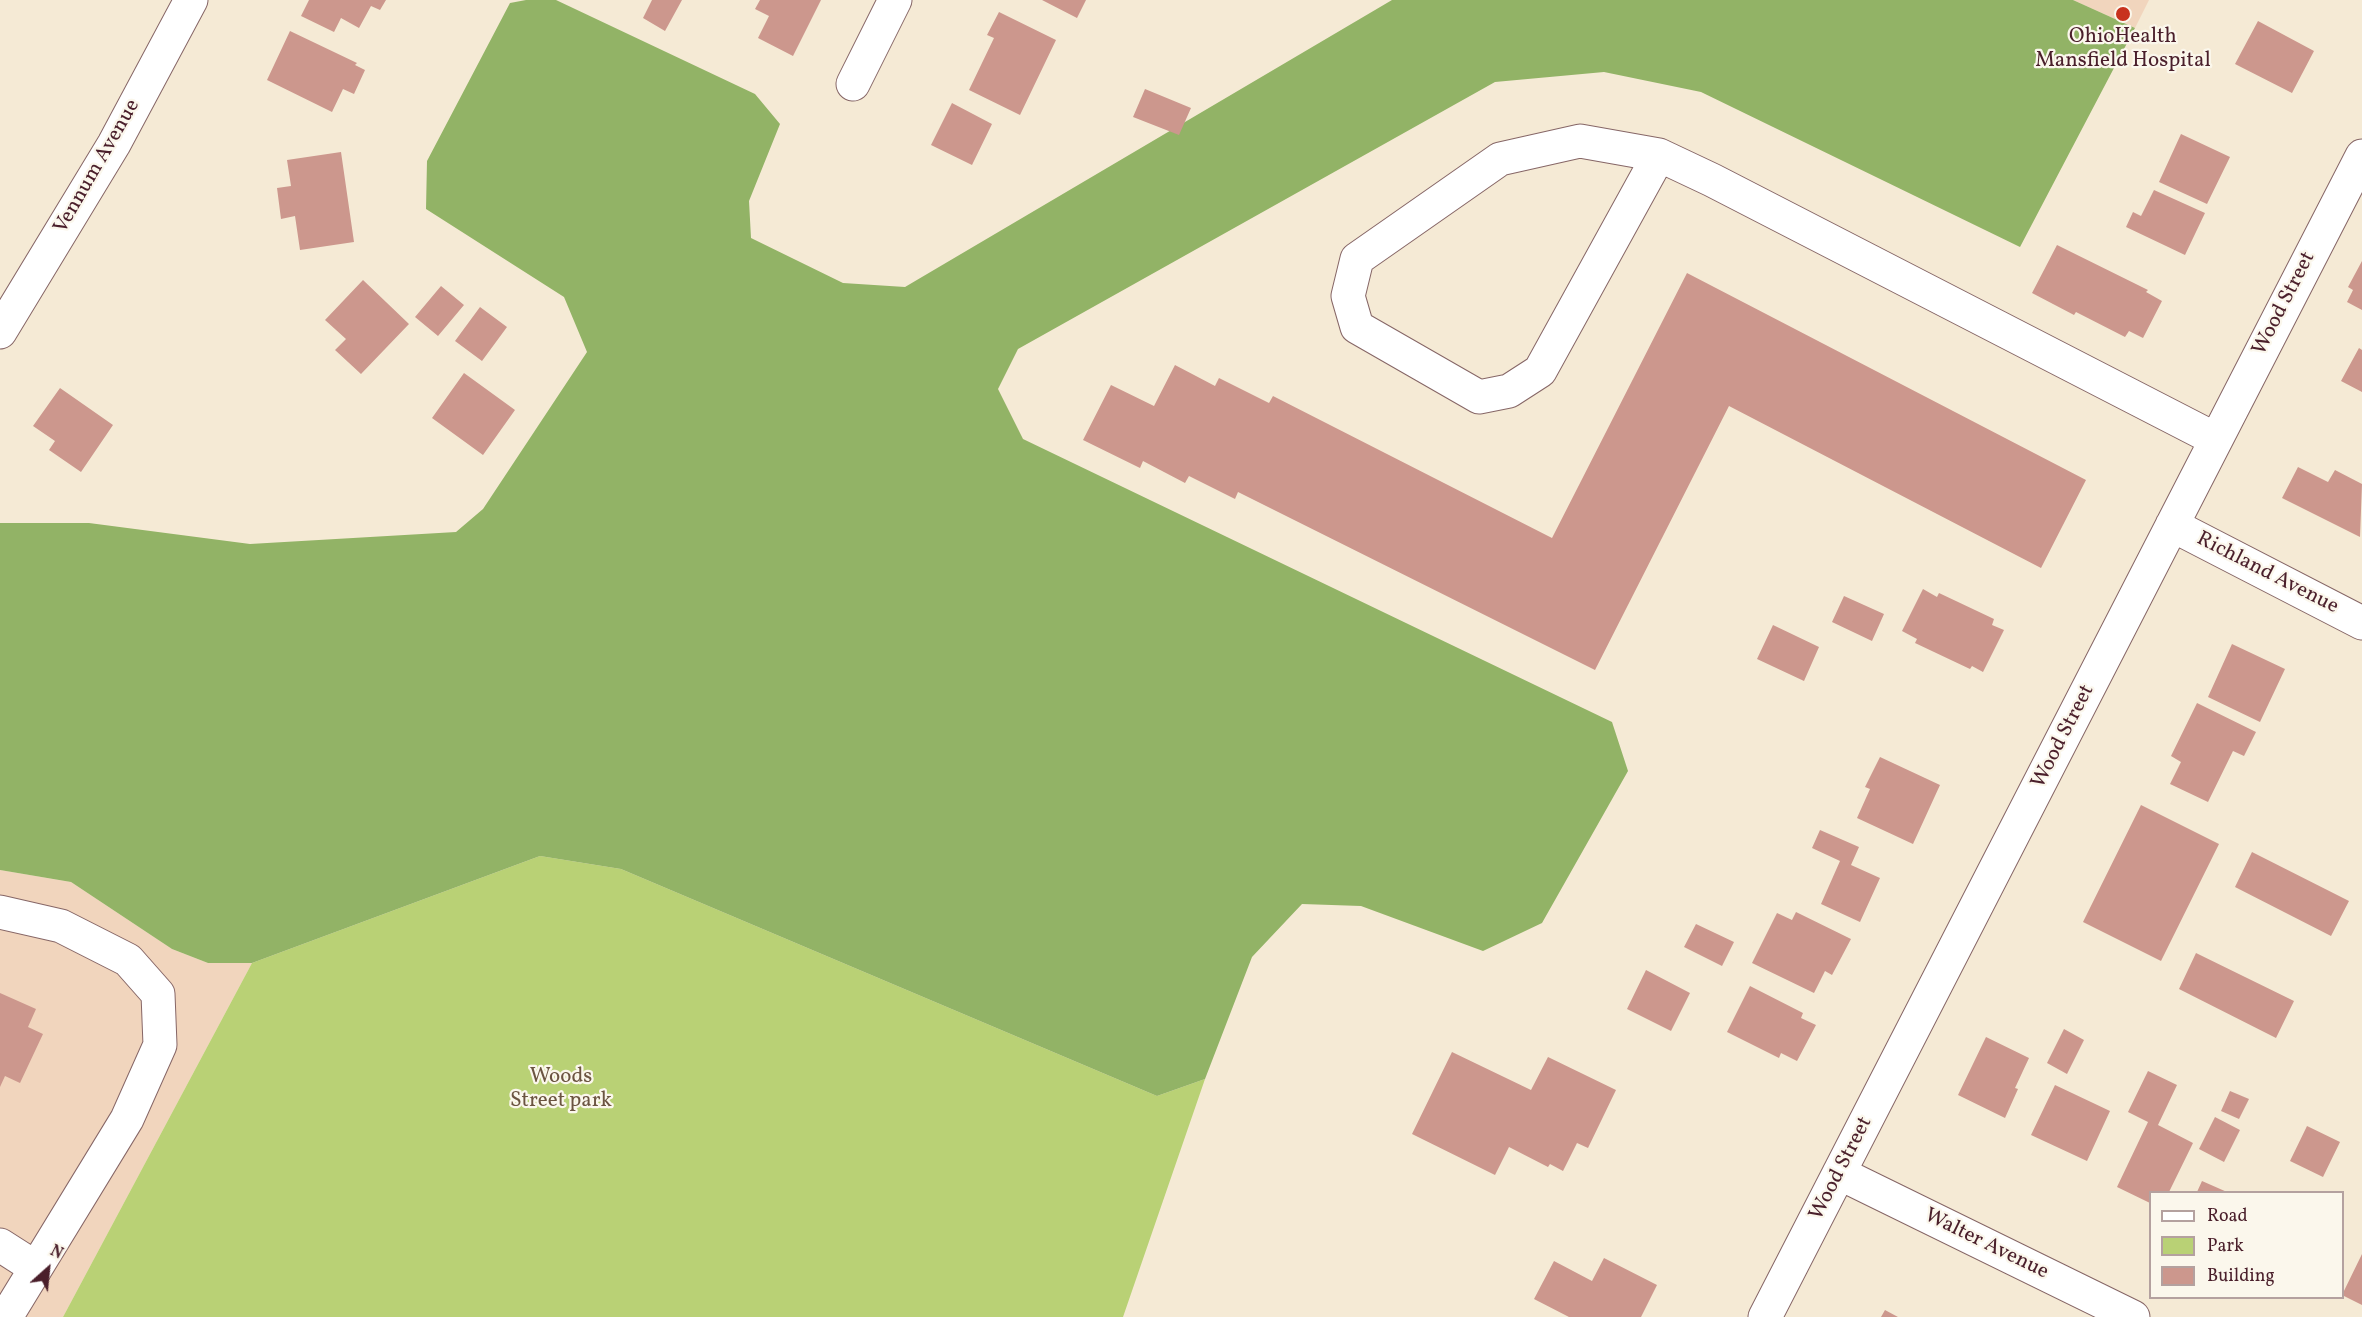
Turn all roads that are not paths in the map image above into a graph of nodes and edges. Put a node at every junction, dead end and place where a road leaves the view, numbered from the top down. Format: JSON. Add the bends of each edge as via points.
{"nodes":[{"id":1,"x":191,"y":0,"type":"edge"},
{"id":2,"x":895,"y":0,"type":"edge"},
{"id":3,"x":853,"y":84,"type":"dead end"},
{"id":4,"x":1659,"y":155,"type":"junction"},
{"id":5,"x":2362,"y":156,"type":"edge"},
{"id":6,"x":0,"y":332,"type":"edge"},
{"id":7,"x":2215,"y":439,"type":"junction"},
{"id":8,"x":2172,"y":525,"type":"junction"},
{"id":9,"x":2362,"y":623,"type":"edge"},
{"id":10,"x":0,"y":912,"type":"edge"},
{"id":11,"x":1839,"y":1173,"type":"junction"},
{"id":12,"x":0,"y":1245,"type":"edge"},
{"id":13,"x":36,"y":1268,"type":"junction"},
{"id":14,"x":6,"y":1317,"type":"edge"},
{"id":15,"x":1765,"y":1317,"type":"edge"},
{"id":16,"x":2133,"y":1317,"type":"edge"}],
"edges":[{"from":1,"to":6,"type":"street","name":"Vennum Avenue","via":[[114,144]]},
{"from":2,"to":3,"type":"street"},
{"from":4,"to":4,"type":"street","via":[[1580,141],[1500,159],[1357,259],[1348,296],[1357,327],[1479,398],[1509,391],[1540,371]]},
{"from":4,"to":7,"type":"street"},
{"from":5,"to":7,"type":"street","name":"Wood Street"},
{"from":7,"to":8,"type":"street","name":"Wood Street"},
{"from":8,"to":9,"type":"street","name":"Richland Avenue"},
{"from":8,"to":11,"type":"street","name":"Wood Street"},
{"from":10,"to":13,"type":"street","via":[[61,926],[119,955],[158,994],[160,1045],[131,1109]]},
{"from":11,"to":15,"type":"street","name":"Wood Street"},
{"from":11,"to":16,"type":"street","name":"Walter Avenue"},
{"from":12,"to":13,"type":"street"},
{"from":13,"to":14,"type":"street"}]}
